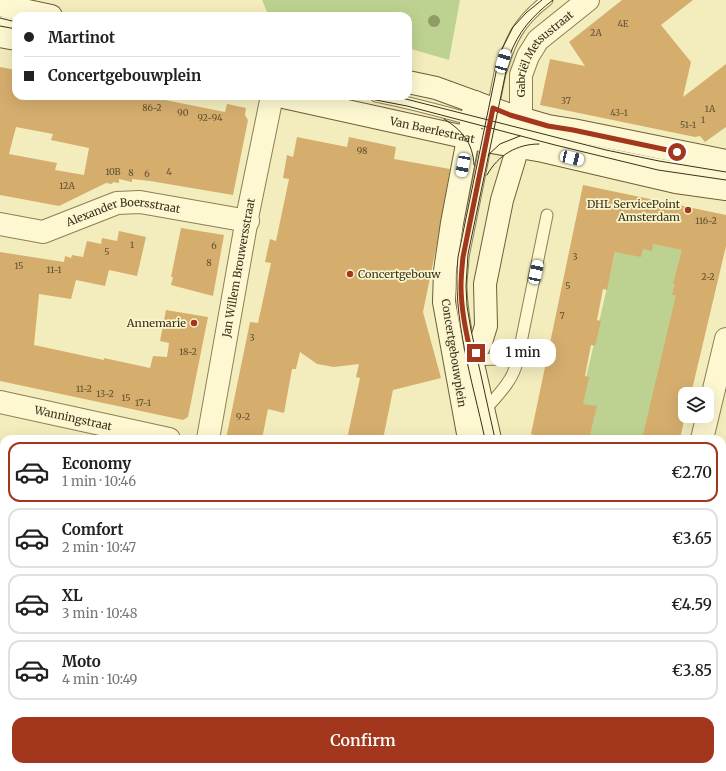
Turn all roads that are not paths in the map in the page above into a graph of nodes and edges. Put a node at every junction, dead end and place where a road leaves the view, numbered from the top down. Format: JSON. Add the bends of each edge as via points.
{"nodes":[{"id":1,"x":547,"y":0,"type":"edge"},
{"id":2,"x":588,"y":0,"type":"edge"},
{"id":3,"x":0,"y":5,"type":"edge"},
{"id":4,"x":32,"y":12,"type":"edge"},
{"id":5,"x":0,"y":22,"type":"edge"},
{"id":6,"x":12,"y":24,"type":"edge"},
{"id":7,"x":0,"y":36,"type":"edge"},
{"id":8,"x":12,"y":38,"type":"edge"},
{"id":9,"x":412,"y":83,"type":"edge"},
{"id":10,"x":271,"y":100,"type":"edge"},
{"id":11,"x":310,"y":100,"type":"edge"},
{"id":12,"x":394,"y":100,"type":"edge"},
{"id":13,"x":481,"y":122,"type":"junction"},
{"id":14,"x":520,"y":133,"type":"junction"},
{"id":15,"x":726,"y":162,"type":"edge"},
{"id":16,"x":726,"y":176,"type":"edge"},
{"id":17,"x":726,"y":189,"type":"edge"},
{"id":18,"x":547,"y":215,"type":"dead end"},
{"id":19,"x":248,"y":221,"type":"junction"},
{"id":20,"x":0,"y":224,"type":"edge"},
{"id":21,"x":726,"y":339,"type":"edge"},
{"id":22,"x":452,"y":352,"type":"junction"},
{"id":23,"x":472,"y":360,"type":"junction"},
{"id":24,"x":517,"y":362,"type":"junction"},
{"id":25,"x":0,"y":402,"type":"edge"},
{"id":26,"x":484,"y":411,"type":"junction"},
{"id":27,"x":112,"y":433,"type":"edge"},
{"id":28,"x":131,"y":435,"type":"edge"},
{"id":29,"x":209,"y":435,"type":"edge"},
{"id":30,"x":468,"y":435,"type":"edge"},
{"id":31,"x":489,"y":435,"type":"edge"},
{"id":32,"x":703,"y":435,"type":"edge"}],
"edges":[{"from":1,"to":13,"type":"lane","via":[[520,26],[507,50]]},
{"from":2,"to":14,"type":"street","name":"Gabriël Metsustraat","via":[[538,40],[528,56],[521,75]]},
{"from":3,"to":4,"type":"street"},
{"from":5,"to":6,"type":"lane"},
{"from":7,"to":8,"type":"street"},
{"from":9,"to":13,"type":"street","name":"Van Baerlestraat","via":[[436,88]]},
{"from":10,"to":19,"type":"street","name":"Jan Willem Brouwersstraat"},
{"from":11,"to":13,"type":"street","name":"Van Baerlestraat"},
{"from":12,"to":13,"type":"lane","name":"Van Baerlestraat"},
{"from":13,"to":14,"type":"street","name":"Van Baerlestraat"},
{"from":13,"to":14,"type":"street","name":"Van Baerlestraat"},
{"from":13,"to":22,"type":"street","name":"Concertgebouwplein","via":[[452,223],[445,271],[444,302]]},
{"from":13,"to":23,"type":"lane","name":"Concertgebouwplein","via":[[461,285],[465,329]]},
{"from":14,"to":15,"type":"street","name":"Van Baerlestraat","via":[[548,126]]},
{"from":14,"to":16,"type":"lane","name":"Van Baerlestraat","via":[[624,158]]},
{"from":14,"to":17,"type":"street","name":"Van Baerlestraat","via":[[543,151],[676,182]]},
{"from":14,"to":23,"type":"street","name":"Concertgebouwplein","via":[[488,264],[485,284],[486,326]]},
{"from":18,"to":24,"type":"lane"},
{"from":19,"to":20,"type":"street","name":"Alexander Boersstraat","via":[[140,202],[117,203],[43,232]]},
{"from":19,"to":29,"type":"street","name":"Jan Willem Brouwersstraat"},
{"from":21,"to":32,"type":"street"},
{"from":22,"to":23,"type":"lane"},
{"from":22,"to":30,"type":"street","name":"Concertgebouwplein"},
{"from":23,"to":24,"type":"lane","via":[[497,359]]},
{"from":23,"to":26,"type":"street","name":"Concertgebouwplein"},
{"from":24,"to":26,"type":"lane","via":[[515,370],[502,390]]},
{"from":25,"to":27,"type":"street","name":"Wanningstraat"},
{"from":26,"to":31,"type":"street","name":"Concertgebouwplein"},
{"from":27,"to":28,"type":"street","name":"Wanningstraat"}]}
